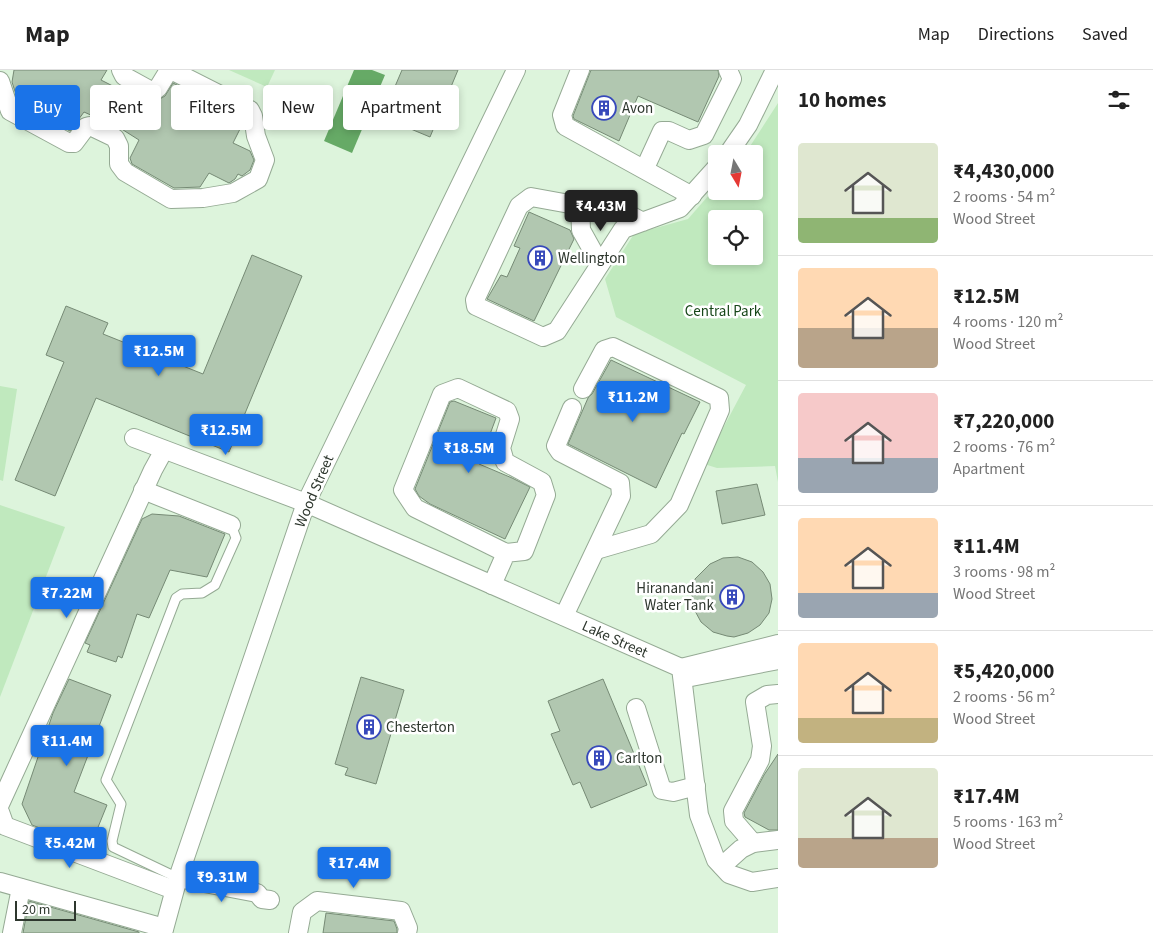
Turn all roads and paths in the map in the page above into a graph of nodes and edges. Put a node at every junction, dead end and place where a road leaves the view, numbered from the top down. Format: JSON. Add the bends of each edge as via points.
{"nodes":[{"id":1,"x":120,"y":70,"type":"edge"},
{"id":2,"x":170,"y":70,"type":"edge"},
{"id":3,"x":516,"y":70,"type":"edge"},
{"id":4,"x":580,"y":70,"type":"edge"},
{"id":5,"x":728,"y":70,"type":"edge"},
{"id":6,"x":775,"y":70,"type":"edge"},
{"id":7,"x":0,"y":81,"type":"edge"},
{"id":8,"x":734,"y":145,"type":"edge"},
{"id":9,"x":645,"y":168,"type":"junction"},
{"id":10,"x":708,"y":177,"type":"edge"},
{"id":11,"x":692,"y":196,"type":"junction"},
{"id":12,"x":580,"y":206,"type":"junction"},
{"id":13,"x":643,"y":222,"type":"junction"},
{"id":14,"x":600,"y":264,"type":"junction"},
{"id":15,"x":583,"y":389,"type":"dead end"},
{"id":16,"x":572,"y":408,"type":"dead end"},
{"id":17,"x":134,"y":438,"type":"dead end"},
{"id":18,"x":164,"y":450,"type":"junction"},
{"id":19,"x":143,"y":490,"type":"junction"},
{"id":20,"x":306,"y":503,"type":"junction"},
{"id":21,"x":231,"y":525,"type":"joint"},
{"id":22,"x":596,"y":550,"type":"junction"},
{"id":23,"x":506,"y":553,"type":"junction"},
{"id":24,"x":492,"y":585,"type":"junction"},
{"id":25,"x":564,"y":616,"type":"junction"},
{"id":26,"x":778,"y":644,"type":"edge"},
{"id":27,"x":778,"y":660,"type":"edge"},
{"id":28,"x":682,"y":673,"type":"junction"},
{"id":29,"x":778,"y":694,"type":"edge"},
{"id":30,"x":636,"y":708,"type":"dead end"},
{"id":31,"x":696,"y":786,"type":"junction"},
{"id":32,"x":0,"y":804,"type":"edge"},
{"id":33,"x":0,"y":812,"type":"edge"},
{"id":34,"x":778,"y":840,"type":"edge"},
{"id":35,"x":753,"y":843,"type":"junction"},
{"id":36,"x":722,"y":866,"type":"junction"},
{"id":37,"x":778,"y":878,"type":"edge"},
{"id":38,"x":0,"y":882,"type":"edge"},
{"id":39,"x":176,"y":884,"type":"junction"},
{"id":40,"x":21,"y":888,"type":"junction"},
{"id":41,"x":266,"y":895,"type":"dead end"},
{"id":42,"x":164,"y":930,"type":"edge"},
{"id":43,"x":12,"y":933,"type":"edge"},
{"id":44,"x":298,"y":933,"type":"edge"},
{"id":45,"x":407,"y":933,"type":"edge"}],
"edges":[{"from":1,"to":2,"type":"street","via":[[124,76],[153,92]]},
{"from":2,"to":7,"type":"street","via":[[250,110],[265,160],[258,179],[233,193],[170,199],[125,172],[119,164],[119,146],[115,138],[90,126],[69,143],[10,111]]},
{"from":3,"to":20,"type":"street","name":"Wood Street"},
{"from":4,"to":9,"type":"street","via":[[562,115],[565,126]]},
{"from":5,"to":9,"type":"street","via":[[732,78],[704,135],[690,140],[662,131]]},
{"from":6,"to":8,"type":"street","via":[[748,125]]},
{"from":9,"to":11,"type":"street"},
{"from":10,"to":11,"type":"street"},
{"from":11,"to":13,"type":"street","via":[[680,208]]},
{"from":12,"to":13,"type":"street","via":[[611,205]]},
{"from":12,"to":14,"type":"street","via":[[581,230]]},
{"from":12,"to":14,"type":"street","via":[[531,197],[519,206],[475,300],[476,306],[543,337],[557,331]]},
{"from":13,"to":14,"type":"street","via":[[623,229]]},
{"from":15,"to":22,"type":"street","via":[[604,350],[613,347],[719,398],[720,410],[679,505],[651,534]]},
{"from":16,"to":22,"type":"street","via":[[556,446],[560,452],[620,483],[621,496]]},
{"from":17,"to":18,"type":"street","name":"Lake Street"},
{"from":18,"to":19,"type":"street"},
{"from":18,"to":20,"type":"street","name":"Lake Street"},
{"from":19,"to":21,"type":"street"},
{"from":19,"to":32,"type":"street"},
{"from":20,"to":24,"type":"street","name":"Lake Street"},
{"from":20,"to":39,"type":"street","name":"Wood Street"},
{"from":21,"to":39,"type":"lane","via":[[236,538],[215,585],[202,592],[182,594],[176,598],[106,780],[121,804],[113,847]]},
{"from":22,"to":25,"type":"street"},
{"from":23,"to":23,"type":"street","via":[[415,508],[403,490],[442,394],[458,388],[507,411],[510,419],[501,448],[505,462],[542,482],[546,495],[524,551]]},
{"from":23,"to":24,"type":"street"},
{"from":24,"to":25,"type":"street","name":"Lake Street"},
{"from":25,"to":28,"type":"street","name":"Lake Street"},
{"from":26,"to":28,"type":"street"},
{"from":27,"to":28,"type":"street"},
{"from":28,"to":31,"type":"street"},
{"from":29,"to":35,"type":"street","via":[[767,695],[755,702],[762,746],[760,760],[733,811],[734,820]]},
{"from":30,"to":31,"type":"street","via":[[662,790],[673,792]]},
{"from":31,"to":36,"type":"street","via":[[699,815],[716,860]]},
{"from":33,"to":39,"type":"street","via":[[4,826]]},
{"from":34,"to":35,"type":"street"},
{"from":35,"to":36,"type":"street"},
{"from":36,"to":37,"type":"street","via":[[729,874],[752,882]]},
{"from":38,"to":40,"type":"street"},
{"from":39,"to":41,"type":"street"},
{"from":39,"to":42,"type":"street","name":"Wood Street"},
{"from":40,"to":42,"type":"street"},
{"from":40,"to":43,"type":"street"},
{"from":44,"to":45,"type":"street","via":[[302,912],[317,901],[401,910]]}]}
